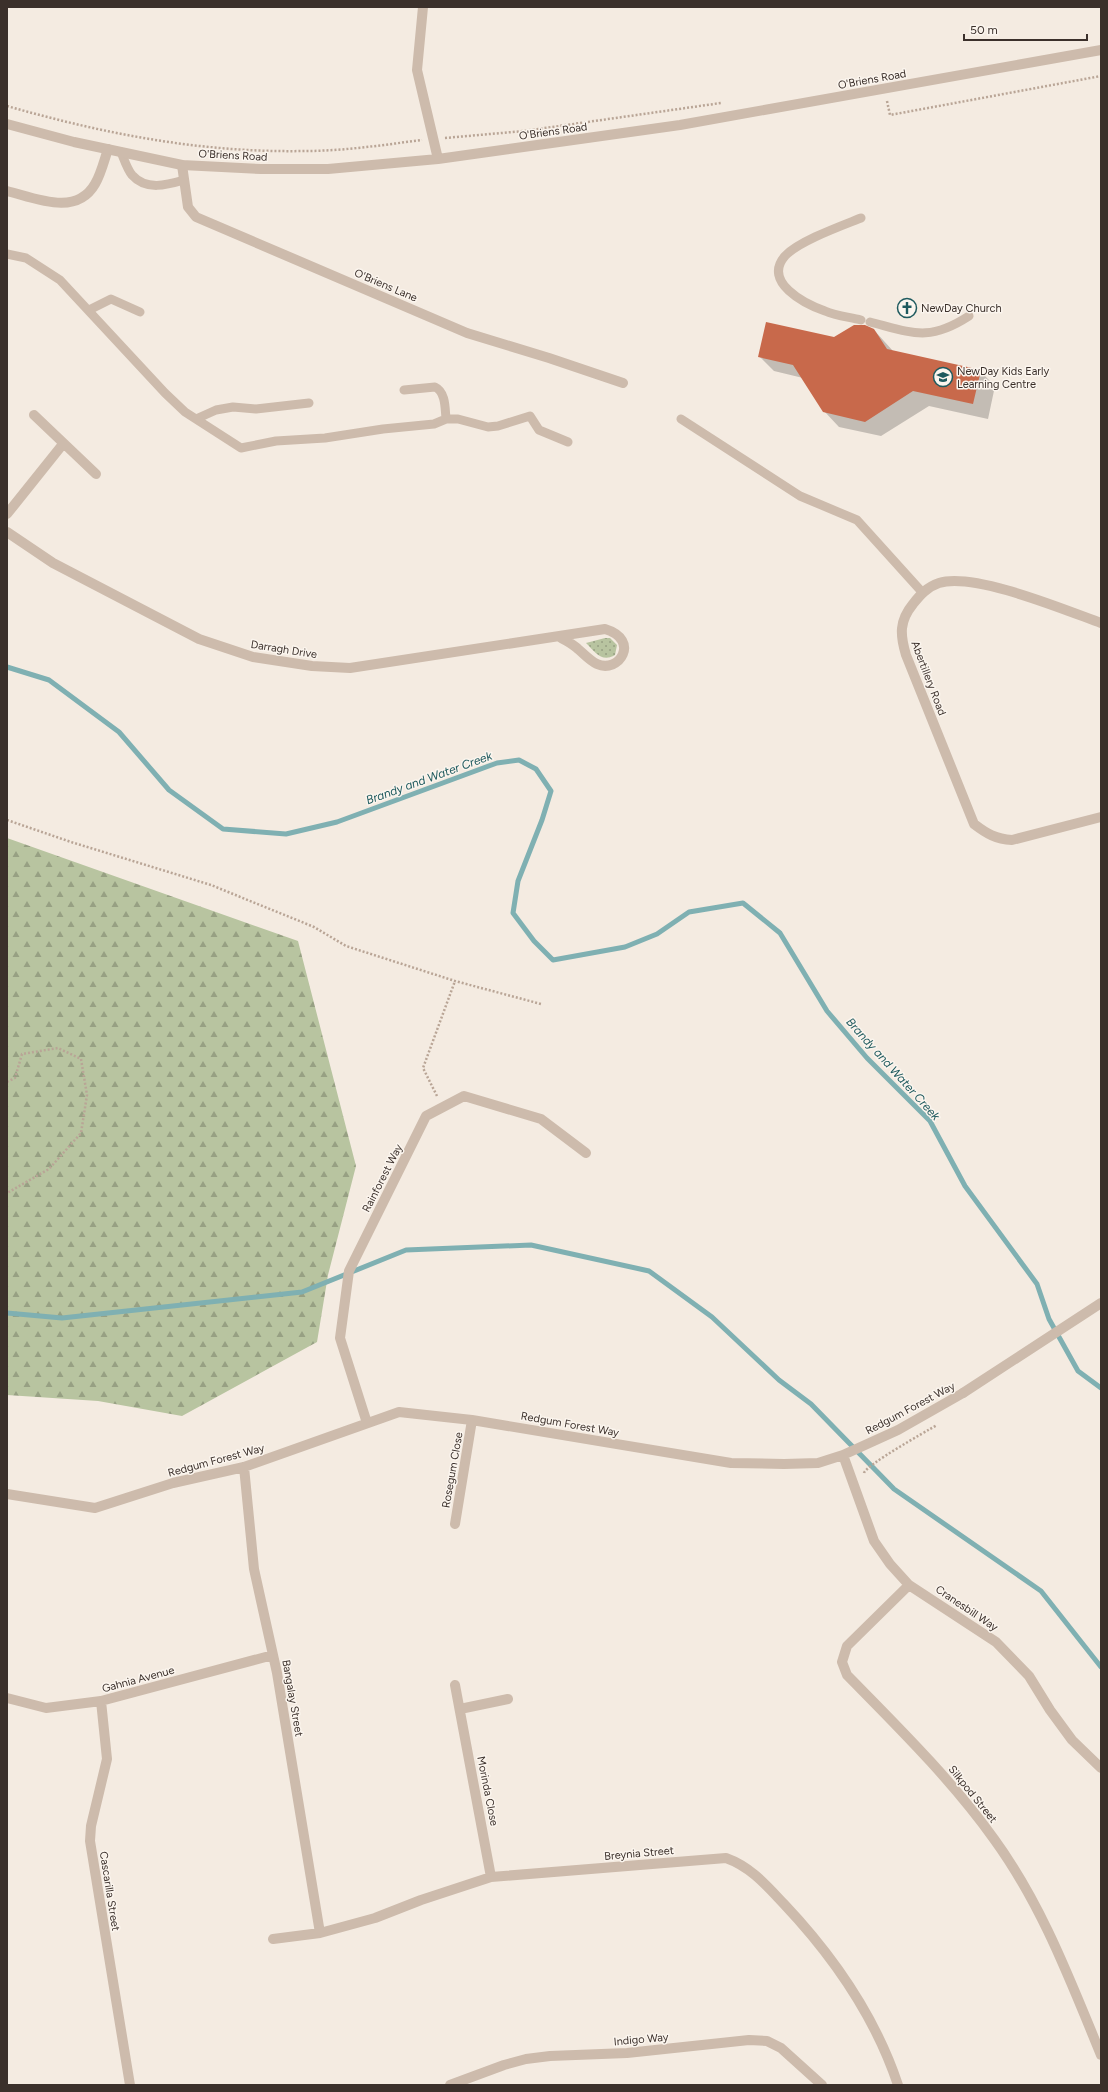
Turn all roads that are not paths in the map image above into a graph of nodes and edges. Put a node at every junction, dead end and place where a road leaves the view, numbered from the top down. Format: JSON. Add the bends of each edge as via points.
{"nodes":[{"id":1,"x":423,"y":7,"type":"edge"},
{"id":2,"x":1101,"y":50,"type":"edge"},
{"id":3,"x":7,"y":124,"type":"edge"},
{"id":4,"x":108,"y":149,"type":"junction"},
{"id":5,"x":122,"y":152,"type":"junction"},
{"id":6,"x":438,"y":159,"type":"junction"},
{"id":7,"x":182,"y":165,"type":"junction"},
{"id":8,"x":184,"y":180,"type":"junction"},
{"id":9,"x":7,"y":191,"type":"edge"},
{"id":10,"x":861,"y":218,"type":"dead end"},
{"id":11,"x":7,"y":254,"type":"edge"},
{"id":12,"x":89,"y":310,"type":"junction"},
{"id":13,"x":140,"y":312,"type":"dead end"},
{"id":14,"x":969,"y":316,"type":"dead end"},
{"id":15,"x":623,"y":383,"type":"dead end"},
{"id":16,"x":404,"y":390,"type":"dead end"},
{"id":17,"x":309,"y":403,"type":"dead end"},
{"id":18,"x":34,"y":415,"type":"dead end"},
{"id":19,"x":196,"y":419,"type":"junction"},
{"id":20,"x":446,"y":419,"type":"junction"},
{"id":21,"x":681,"y":419,"type":"dead end"},
{"id":22,"x":568,"y":442,"type":"dead end"},
{"id":23,"x":63,"y":444,"type":"junction"},
{"id":24,"x":96,"y":474,"type":"dead end"},
{"id":25,"x":7,"y":514,"type":"edge"},
{"id":26,"x":7,"y":532,"type":"edge"},
{"id":27,"x":922,"y":592,"type":"junction"},
{"id":28,"x":1101,"y":623,"type":"edge"},
{"id":29,"x":560,"y":637,"type":"junction"},
{"id":30,"x":1101,"y":817,"type":"edge"},
{"id":31,"x":586,"y":1153,"type":"dead end"},
{"id":32,"x":1101,"y":1303,"type":"edge"},
{"id":33,"x":472,"y":1420,"type":"junction"},
{"id":34,"x":367,"y":1424,"type":"junction"},
{"id":35,"x":843,"y":1455,"type":"junction"},
{"id":36,"x":244,"y":1467,"type":"junction"},
{"id":37,"x":7,"y":1494,"type":"edge"},
{"id":38,"x":455,"y":1524,"type":"dead end"},
{"id":39,"x":908,"y":1585,"type":"junction"},
{"id":40,"x":273,"y":1655,"type":"junction"},
{"id":41,"x":455,"y":1685,"type":"dead end"},
{"id":42,"x":7,"y":1698,"type":"edge"},
{"id":43,"x":508,"y":1699,"type":"dead end"},
{"id":44,"x":101,"y":1701,"type":"junction"},
{"id":45,"x":460,"y":1709,"type":"junction"},
{"id":46,"x":1101,"y":1768,"type":"edge"},
{"id":47,"x":491,"y":1877,"type":"junction"},
{"id":48,"x":320,"y":1933,"type":"junction"},
{"id":49,"x":273,"y":1939,"type":"dead end"},
{"id":50,"x":1101,"y":2055,"type":"edge"},
{"id":51,"x":130,"y":2085,"type":"edge"},
{"id":52,"x":450,"y":2085,"type":"edge"},
{"id":53,"x":822,"y":2085,"type":"edge"},
{"id":54,"x":898,"y":2085,"type":"edge"}],
"edges":[{"from":1,"to":6,"type":"street","via":[[417,70]]},
{"from":2,"to":6,"type":"street","name":"O'Briens Road","via":[[680,125]]},
{"from":3,"to":4,"type":"street","name":"O'Briens Road"},
{"from":4,"to":5,"type":"street","name":"O'Briens Road"},
{"from":4,"to":9,"type":"street","via":[[95,184],[79,200],[67,204]]},
{"from":5,"to":7,"type":"street","name":"O'Briens Road"},
{"from":5,"to":8,"type":"lane","via":[[131,175],[141,182],[155,187]]},
{"from":6,"to":7,"type":"street","name":"O'Briens Road","via":[[328,169]]},
{"from":7,"to":8,"type":"street","name":"O'Briens Lane"},
{"from":8,"to":15,"type":"street","name":"O'Briens Lane","via":[[188,207],[196,217],[467,333]]},
{"from":10,"to":14,"type":"lane","via":[[803,244],[786,256],[779,266],[779,279],[790,293],[825,312],[916,334],[951,328]]},
{"from":11,"to":12,"type":"lane","via":[[26,258],[54,276]]},
{"from":12,"to":13,"type":"lane","via":[[111,299]]},
{"from":12,"to":19,"type":"lane","via":[[165,393]]},
{"from":16,"to":20,"type":"lane","via":[[435,387],[440,389]]},
{"from":17,"to":19,"type":"lane","via":[[256,409],[233,407],[216,410]]},
{"from":18,"to":23,"type":"street"},
{"from":19,"to":20,"type":"lane","via":[[241,448],[276,441],[325,438],[434,424]]},
{"from":20,"to":22,"type":"lane","via":[[458,419],[488,427],[530,416],[539,430]]},
{"from":21,"to":27,"type":"lane","via":[[800,496],[857,520]]},
{"from":23,"to":24,"type":"street"},
{"from":23,"to":25,"type":"street"},
{"from":26,"to":29,"type":"street","name":"Darragh Drive","via":[[53,563],[199,639],[252,657],[312,666],[350,668]]},
{"from":27,"to":28,"type":"street","name":"Abertillery Road","via":[[939,583],[956,580],[1009,590]]},
{"from":27,"to":30,"type":"street","name":"Abertillery Road","via":[[904,618],[900,636],[974,824],[999,840],[1012,840]]},
{"from":29,"to":29,"type":"street","name":"Darragh Drive","via":[[604,629],[615,632],[622,639],[624,654],[617,662],[606,666],[598,664]]},
{"from":31,"to":34,"type":"street","name":"Rainforest Way","via":[[541,1119],[464,1096],[426,1116],[349,1271],[340,1338]]},
{"from":32,"to":35,"type":"street","name":"Redgum Forest Way","via":[[963,1393],[898,1430]]},
{"from":33,"to":34,"type":"street","name":"Redgum Forest Way","via":[[399,1412]]},
{"from":33,"to":35,"type":"street","name":"Redgum Forest Way","via":[[731,1463],[818,1463]]},
{"from":33,"to":38,"type":"street","name":"Rosegum Close"},
{"from":34,"to":36,"type":"street","name":"Redgum Forest Way"},
{"from":35,"to":39,"type":"street","name":"Cranesbill Way","via":[[874,1541]]},
{"from":36,"to":37,"type":"street","name":"Redgum Forest Way","via":[[173,1483],[95,1508]]},
{"from":36,"to":40,"type":"street","name":"Bangalay Street","via":[[254,1569]]},
{"from":39,"to":46,"type":"street","name":"Cranesbill Way","via":[[996,1642],[1029,1676],[1072,1740]]},
{"from":39,"to":50,"type":"street","name":"Silkpod Street","via":[[848,1646],[842,1662],[847,1675],[963,1798],[995,1840],[1025,1887],[1056,1944]]},
{"from":40,"to":44,"type":"street","name":"Gahnia Avenue"},
{"from":40,"to":48,"type":"street","name":"Bangalay Street"},
{"from":41,"to":45,"type":"street","name":"Morinda Close"},
{"from":42,"to":44,"type":"street","name":"Gahnia Avenue","via":[[46,1708]]},
{"from":43,"to":45,"type":"street"},
{"from":44,"to":51,"type":"street","name":"Cascarilla Street","via":[[107,1759],[91,1826],[91,1847]]},
{"from":45,"to":47,"type":"street","name":"Morinda Close"},
{"from":47,"to":48,"type":"street","name":"Breynia Street","via":[[375,1918]]},
{"from":47,"to":54,"type":"street","name":"Breynia Street","via":[[711,1858],[726,1858],[740,1863],[758,1876],[836,1966],[875,2028]]},
{"from":48,"to":49,"type":"street","name":"Breynia Street"},
{"from":52,"to":53,"type":"street","name":"Indigo Way","via":[[526,2059],[627,2053],[749,2040],[767,2041],[781,2048]]}]}
